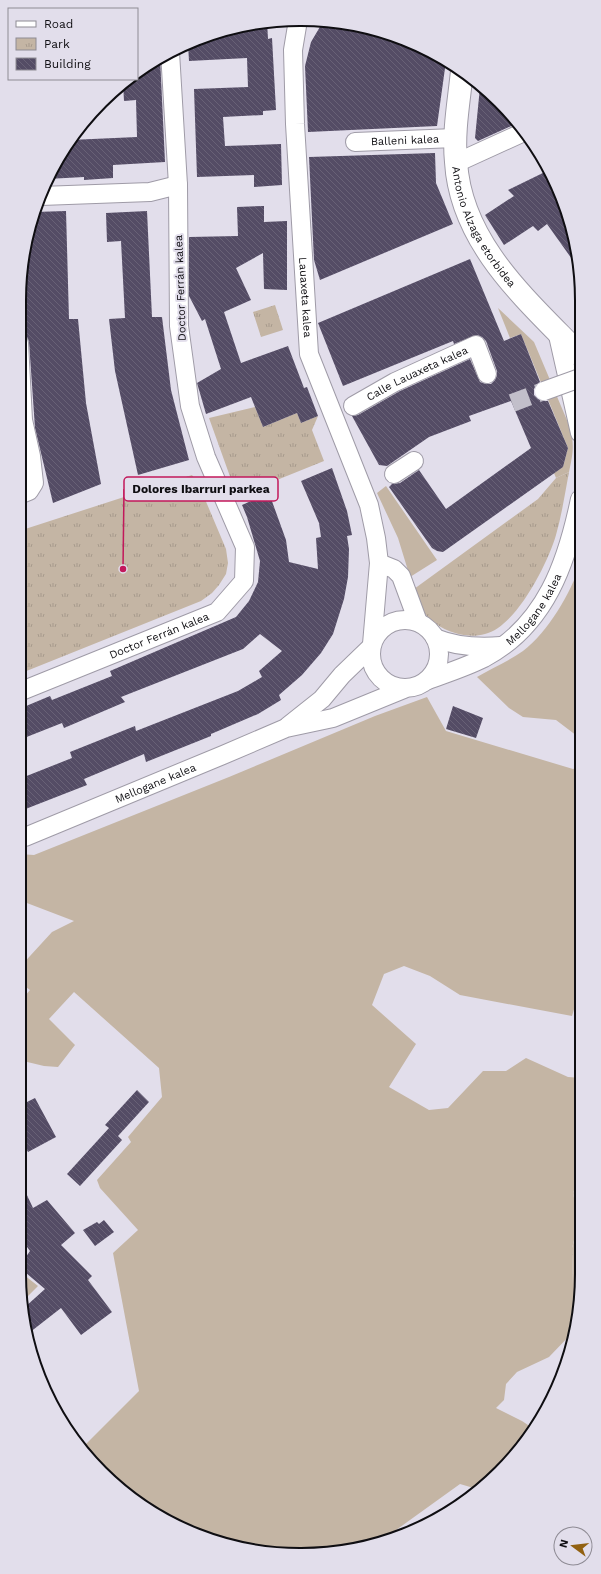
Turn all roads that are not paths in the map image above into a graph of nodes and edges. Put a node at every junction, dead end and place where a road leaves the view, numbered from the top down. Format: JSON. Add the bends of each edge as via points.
{"nodes":[{"id":1,"x":297,"y":26,"type":"edge"},
{"id":2,"x":170,"y":59,"type":"edge"},
{"id":3,"x":461,"y":78,"type":"edge"},
{"id":4,"x":519,"y":134,"type":"edge"},
{"id":5,"x":455,"y":138,"type":"junction"},
{"id":6,"x":354,"y":142,"type":"dead end"},
{"id":7,"x":456,"y":163,"type":"junction"},
{"id":8,"x":178,"y":185,"type":"junction"},
{"id":9,"x":47,"y":196,"type":"edge"},
{"id":10,"x":557,"y":331,"type":"junction"},
{"id":11,"x":481,"y":339,"type":"dead end"},
{"id":12,"x":575,"y":350,"type":"edge"},
{"id":13,"x":575,"y":380,"type":"edge"},
{"id":14,"x":544,"y":391,"type":"tunnel mouth"},
{"id":15,"x":363,"y":399,"type":"dead end"},
{"id":16,"x":575,"y":405,"type":"edge"},
{"id":17,"x":26,"y":430,"type":"edge"},
{"id":18,"x":26,"y":492,"type":"edge"},
{"id":19,"x":575,"y":523,"type":"edge"},
{"id":20,"x":379,"y":563,"type":"junction"},
{"id":21,"x":418,"y":622,"type":"junction"},
{"id":22,"x":435,"y":638,"type":"junction"},
{"id":23,"x":371,"y":646,"type":"junction"},
{"id":24,"x":502,"y":646,"type":"junction"},
{"id":25,"x":428,"y":680,"type":"junction"},
{"id":26,"x":26,"y":689,"type":"edge"},
{"id":27,"x":404,"y":689,"type":"junction"},
{"id":28,"x":286,"y":728,"type":"junction"},
{"id":29,"x":26,"y":837,"type":"edge"}],
"edges":[{"from":1,"to":20,"type":"street","name":"Lauaxeta kalea","via":[[293,50],[295,124],[309,354],[369,505]]},
{"from":2,"to":8,"type":"street","name":"Doctor Ferrán kalea"},
{"from":3,"to":5,"type":"street","name":"Antonio Alzaga etorbidea"},
{"from":4,"to":7,"type":"street"},
{"from":5,"to":6,"type":"street","name":"Balleni kalea"},
{"from":5,"to":7,"type":"street","name":"Antonio Alzaga etorbidea"},
{"from":7,"to":10,"type":"street","name":"Antonio Alzaga etorbidea","via":[[459,190],[477,235],[501,271]]},
{"from":8,"to":9,"type":"street","via":[[150,192]]},
{"from":8,"to":26,"type":"street","name":"Doctor Ferrán kalea","via":[[179,326],[190,406],[206,457],[245,547],[244,581],[217,612]]},
{"from":10,"to":12,"type":"street","name":"Antonio Alzaga etorbidea"},
{"from":10,"to":16,"type":"street"},
{"from":11,"to":15,"type":"street","name":"Calle Lauaxeta kalea","via":[[493,378],[476,345]]},
{"from":13,"to":14,"type":"street","bridge":true},
{"from":17,"to":18,"type":"street","via":[[34,483]]},
{"from":19,"to":24,"type":"street","name":"Mellogane kalea","via":[[561,570],[546,598],[534,616]]},
{"from":20,"to":21,"type":"street","via":[[394,569],[401,576]]},
{"from":20,"to":23,"type":"street","name":"Lauaxeta kalea"},
{"from":21,"to":22,"type":"street"},
{"from":21,"to":23,"type":"street","via":[[407,619],[385,625],[377,633]]},
{"from":22,"to":24,"type":"street","name":"Mellogane kalea","via":[[458,646]]},
{"from":22,"to":25,"type":"street","via":[[439,648],[439,660]]},
{"from":23,"to":27,"type":"street","via":[[372,665],[377,674],[384,682]]},
{"from":23,"to":28,"type":"street","name":"Mellogane kalea","via":[[322,699]]},
{"from":24,"to":25,"type":"street","name":"Mellogane kalea","via":[[486,657]]},
{"from":25,"to":27,"type":"street"},
{"from":27,"to":28,"type":"street","name":"Mellogane kalea","via":[[333,718]]},
{"from":28,"to":29,"type":"street","name":"Mellogane kalea"}]}
